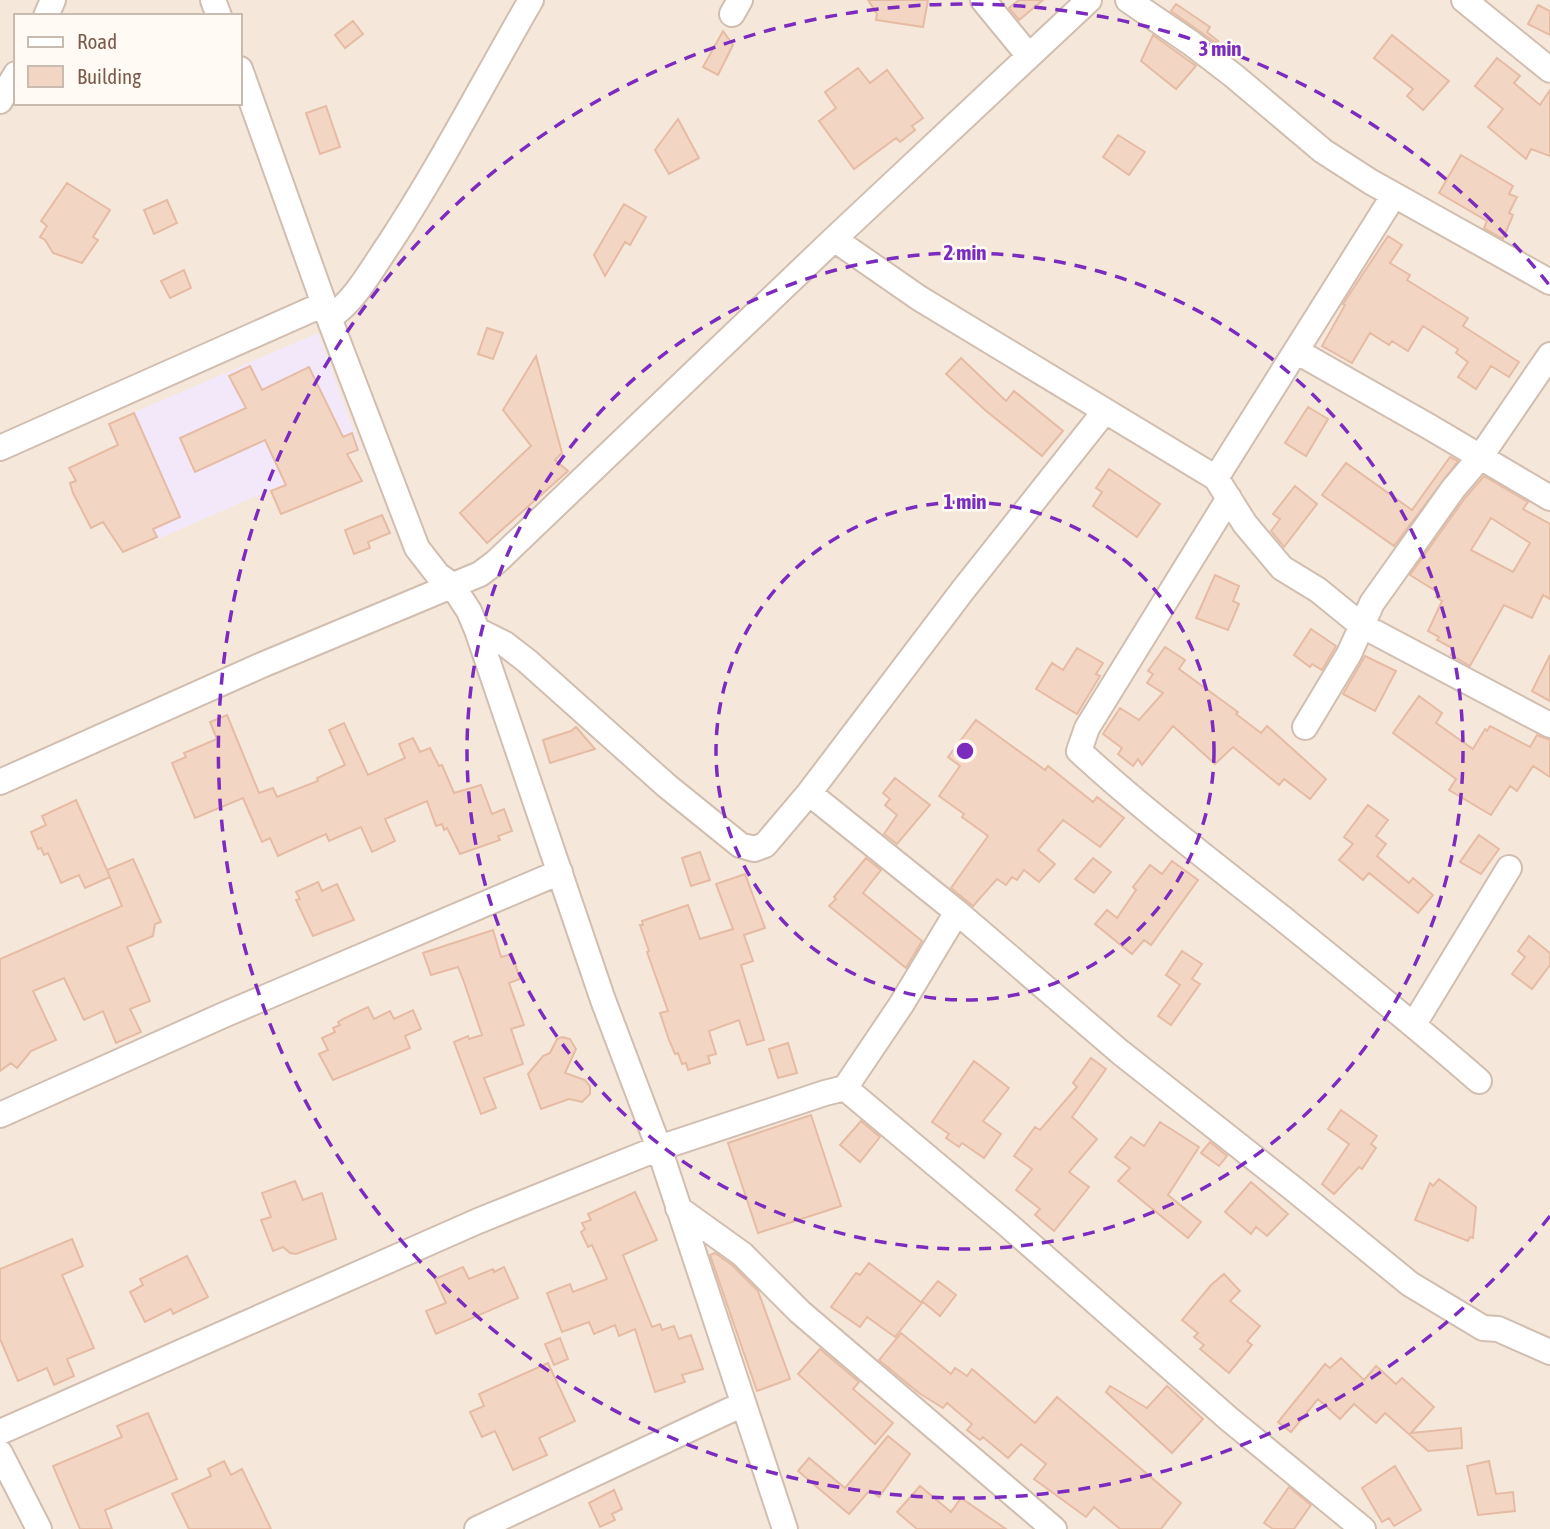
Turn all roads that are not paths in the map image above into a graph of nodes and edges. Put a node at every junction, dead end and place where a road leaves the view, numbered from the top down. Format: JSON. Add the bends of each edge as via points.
{"nodes":[{"id":1,"x":531,"y":0,"type":"edge"},
{"id":2,"x":983,"y":0,"type":"edge"},
{"id":3,"x":1089,"y":0,"type":"edge"},
{"id":4,"x":1128,"y":0,"type":"edge"},
{"id":5,"x":1464,"y":0,"type":"edge"},
{"id":6,"x":1029,"y":56,"type":"junction"},
{"id":7,"x":1550,"y":70,"type":"edge"},
{"id":8,"x":242,"y":75,"type":"edge"},
{"id":9,"x":14,"y":77,"type":"edge"},
{"id":10,"x":0,"y":101,"type":"edge"},
{"id":11,"x":1394,"y":195,"type":"junction"},
{"id":12,"x":834,"y":239,"type":"junction"},
{"id":13,"x":1550,"y":282,"type":"edge"},
{"id":14,"x":327,"y":311,"type":"junction"},
{"id":15,"x":1296,"y":351,"type":"junction"},
{"id":16,"x":1550,"y":355,"type":"edge"},
{"id":17,"x":1105,"y":411,"type":"junction"},
{"id":18,"x":0,"y":448,"type":"edge"},
{"id":19,"x":1481,"y":456,"type":"junction"},
{"id":20,"x":1223,"y":488,"type":"junction"},
{"id":21,"x":1550,"y":498,"type":"edge"},
{"id":22,"x":452,"y":585,"type":"junction"},
{"id":23,"x":1361,"y":625,"type":"junction"},
{"id":24,"x":477,"y":630,"type":"junction"},
{"id":25,"x":1550,"y":725,"type":"edge"},
{"id":26,"x":1305,"y":727,"type":"dead end"},
{"id":27,"x":0,"y":782,"type":"edge"},
{"id":28,"x":810,"y":793,"type":"junction"},
{"id":29,"x":1509,"y":867,"type":"dead end"},
{"id":30,"x":560,"y":872,"type":"junction"},
{"id":31,"x":957,"y":912,"type":"junction"},
{"id":32,"x":1414,"y":1024,"type":"junction"},
{"id":33,"x":1479,"y":1081,"type":"dead end"},
{"id":34,"x":845,"y":1088,"type":"junction"},
{"id":35,"x":0,"y":1115,"type":"edge"},
{"id":36,"x":659,"y":1148,"type":"junction"},
{"id":37,"x":678,"y":1209,"type":"junction"},
{"id":38,"x":1550,"y":1352,"type":"edge"},
{"id":39,"x":743,"y":1404,"type":"junction"},
{"id":40,"x":0,"y":1432,"type":"edge"},
{"id":41,"x":0,"y":1453,"type":"edge"},
{"id":42,"x":39,"y":1529,"type":"edge"},
{"id":43,"x":477,"y":1529,"type":"edge"},
{"id":44,"x":785,"y":1529,"type":"edge"},
{"id":45,"x":1054,"y":1529,"type":"edge"},
{"id":46,"x":1363,"y":1529,"type":"edge"}],
"edges":[{"from":1,"to":14,"type":"street","via":[[403,222],[352,299]]},
{"from":2,"to":6,"type":"street"},
{"from":3,"to":6,"type":"street"},
{"from":4,"to":11,"type":"street","via":[[1234,76],[1323,151]]},
{"from":5,"to":7,"type":"street"},
{"from":6,"to":12,"type":"street"},
{"from":8,"to":14,"type":"street"},
{"from":9,"to":10,"type":"street"},
{"from":11,"to":13,"type":"street"},
{"from":11,"to":15,"type":"street"},
{"from":12,"to":17,"type":"street","via":[[919,298]]},
{"from":12,"to":22,"type":"street","via":[[496,562]]},
{"from":14,"to":18,"type":"street"},
{"from":14,"to":22,"type":"street","via":[[417,548]]},
{"from":15,"to":19,"type":"street"},
{"from":15,"to":20,"type":"street"},
{"from":16,"to":19,"type":"street"},
{"from":17,"to":20,"type":"street"},
{"from":17,"to":28,"type":"street"},
{"from":19,"to":21,"type":"street"},
{"from":19,"to":23,"type":"street","via":[[1372,603]]},
{"from":20,"to":23,"type":"street","via":[[1282,568]]},
{"from":20,"to":32,"type":"street","via":[[1087,728],[1079,751]]},
{"from":22,"to":24,"type":"street"},
{"from":22,"to":27,"type":"street"},
{"from":23,"to":25,"type":"street"},
{"from":23,"to":26,"type":"street"},
{"from":24,"to":28,"type":"street","via":[[527,661],[740,845],[754,849],[765,845]]},
{"from":24,"to":30,"type":"street"},
{"from":28,"to":31,"type":"street"},
{"from":29,"to":32,"type":"street"},
{"from":30,"to":35,"type":"street"},
{"from":30,"to":36,"type":"street"},
{"from":31,"to":34,"type":"street"},
{"from":31,"to":38,"type":"street","via":[[1110,1043],[1410,1284],[1483,1328],[1498,1329]]},
{"from":32,"to":33,"type":"street"},
{"from":34,"to":36,"type":"street"},
{"from":34,"to":46,"type":"street"},
{"from":36,"to":37,"type":"street"},
{"from":36,"to":40,"type":"street","via":[[478,1221]]},
{"from":37,"to":39,"type":"street"},
{"from":37,"to":45,"type":"street","via":[[742,1254],[800,1312]]},
{"from":39,"to":43,"type":"street"},
{"from":39,"to":44,"type":"street"},
{"from":41,"to":42,"type":"street"}]}
